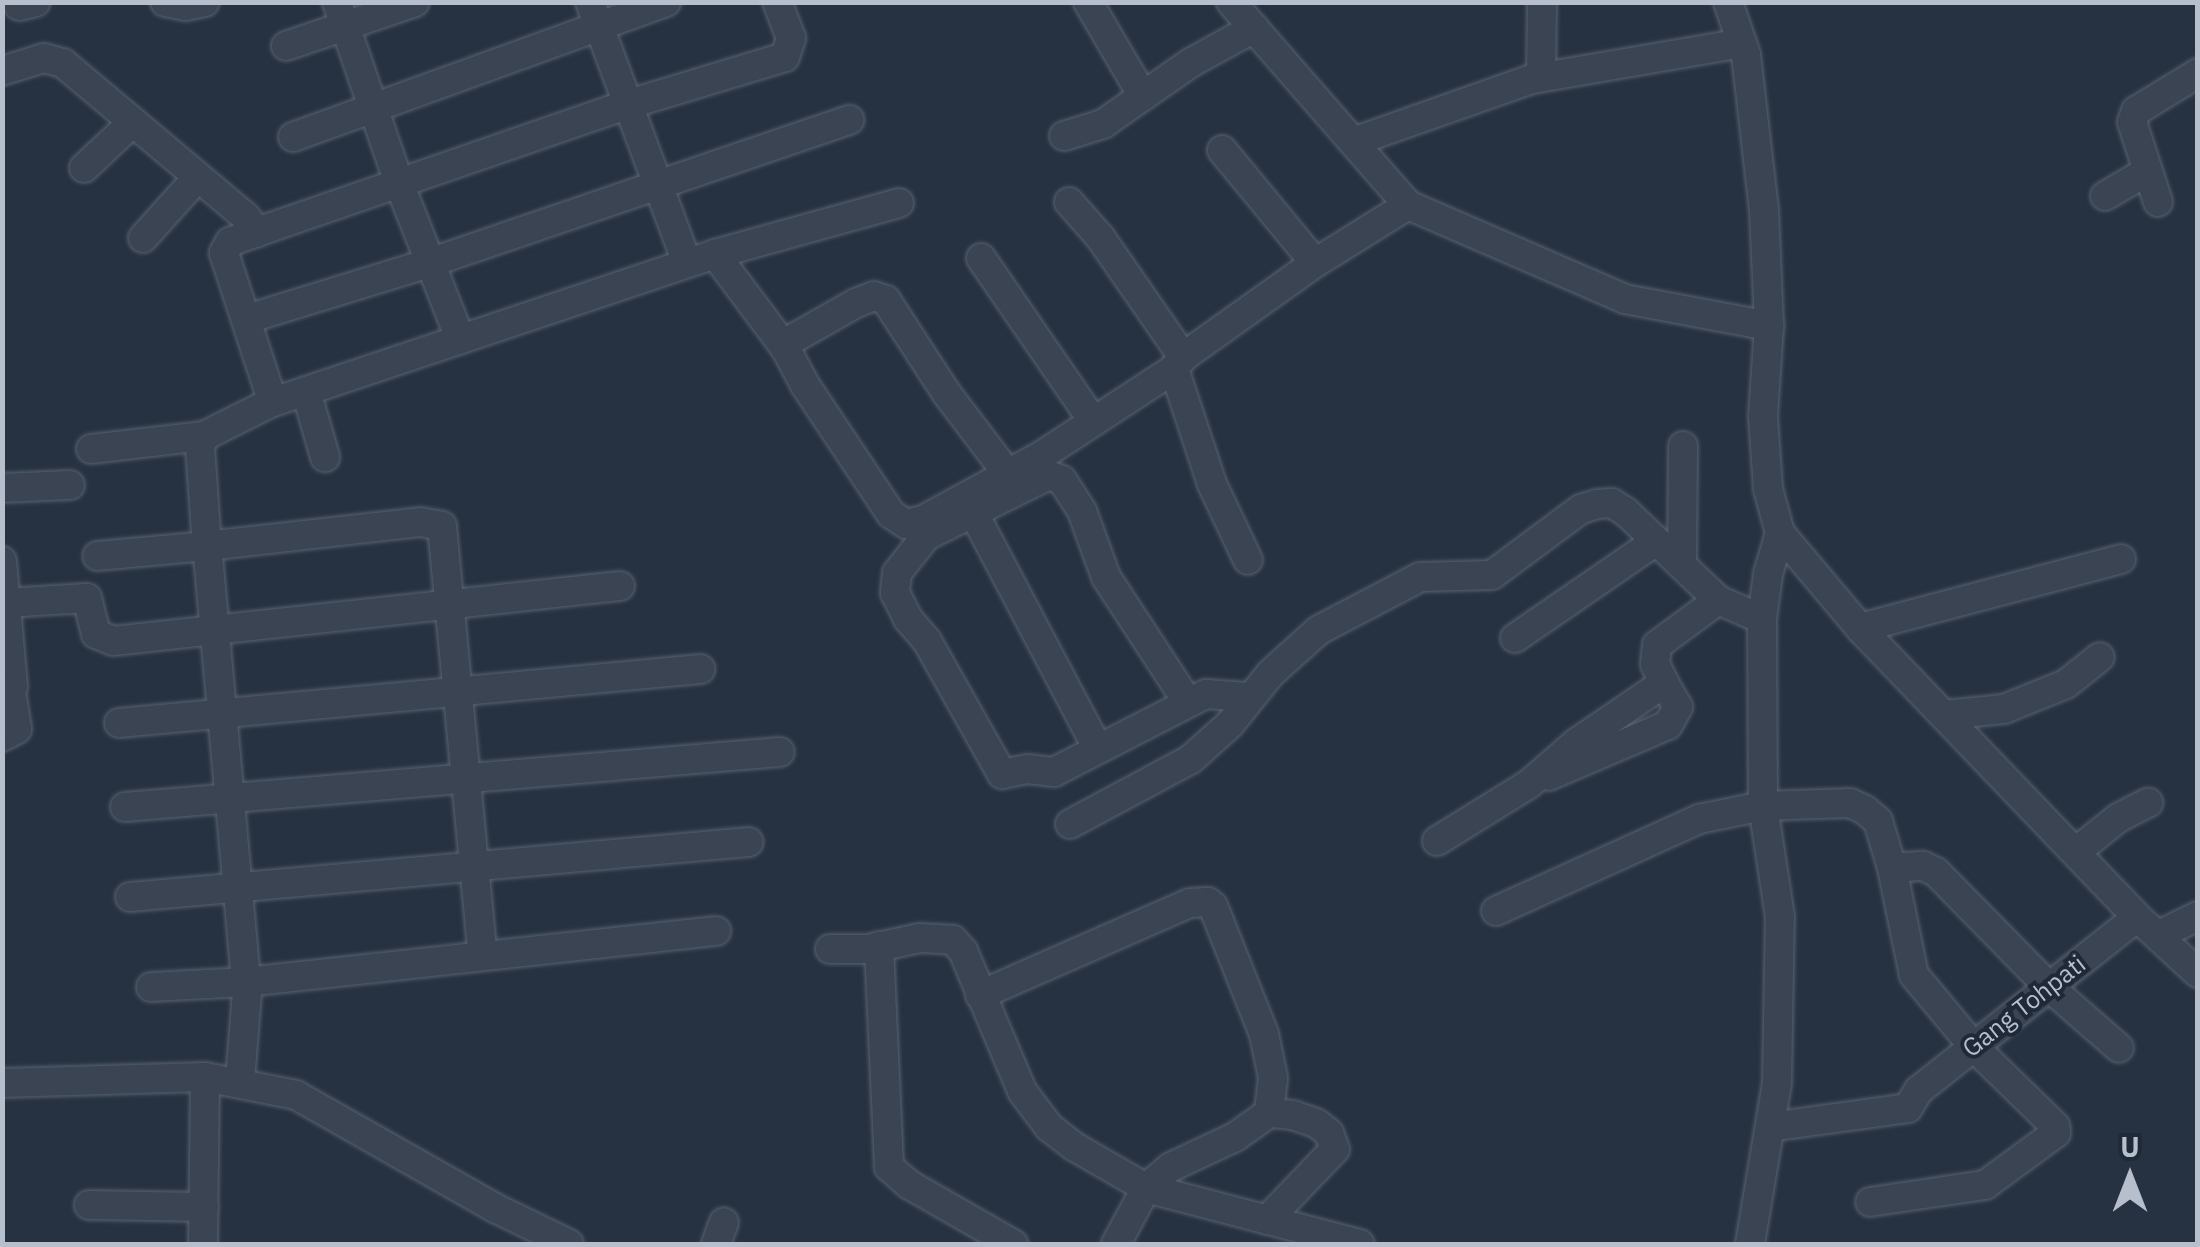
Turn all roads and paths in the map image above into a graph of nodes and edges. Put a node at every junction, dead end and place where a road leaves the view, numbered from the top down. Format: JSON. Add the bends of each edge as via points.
{"nodes":[{"id":1,"x":165,"y":2,"type":"edge"},
{"id":2,"x":205,"y":2,"type":"edge"},
{"id":3,"x":415,"y":2,"type":"edge"},
{"id":4,"x":666,"y":2,"type":"edge"},
{"id":5,"x":777,"y":2,"type":"edge"},
{"id":6,"x":1088,"y":2,"type":"edge"},
{"id":7,"x":1232,"y":2,"type":"edge"},
{"id":8,"x":1542,"y":2,"type":"edge"},
{"id":9,"x":1728,"y":2,"type":"edge"},
{"id":10,"x":595,"y":14,"type":"edge"},
{"id":11,"x":342,"y":15,"type":"edge"},
{"id":12,"x":1254,"y":28,"type":"junction"},
{"id":13,"x":1742,"y":42,"type":"junction"},
{"id":14,"x":286,"y":46,"type":"dead end"},
{"id":15,"x":2,"y":71,"type":"edge"},
{"id":16,"x":2198,"y":73,"type":"edge"},
{"id":17,"x":1541,"y":77,"type":"junction"},
{"id":18,"x":1142,"y":96,"type":"junction"},
{"id":19,"x":626,"y":105,"type":"junction"},
{"id":20,"x":373,"y":106,"type":"junction"},
{"id":21,"x":850,"y":120,"type":"dead end"},
{"id":22,"x":133,"y":122,"type":"junction"},
{"id":23,"x":1064,"y":136,"type":"dead end"},
{"id":24,"x":293,"y":137,"type":"dead end"},
{"id":25,"x":1353,"y":142,"type":"junction"},
{"id":26,"x":1222,"y":150,"type":"dead end"},
{"id":27,"x":84,"y":168,"type":"dead end"},
{"id":28,"x":2146,"y":172,"type":"junction"},
{"id":29,"x":198,"y":178,"type":"junction"},
{"id":30,"x":398,"y":183,"type":"junction"},
{"id":31,"x":656,"y":184,"type":"junction"},
{"id":32,"x":2104,"y":196,"type":"dead end"},
{"id":33,"x":1070,"y":202,"type":"dead end"},
{"id":34,"x":2158,"y":202,"type":"dead end"},
{"id":35,"x":899,"y":204,"type":"dead end"},
{"id":36,"x":1408,"y":205,"type":"junction"},
{"id":37,"x":257,"y":232,"type":"junction"},
{"id":38,"x":142,"y":238,"type":"dead end"},
{"id":39,"x":715,"y":254,"type":"junction"},
{"id":40,"x":981,"y":258,"type":"dead end"},
{"id":41,"x":432,"y":262,"type":"junction"},
{"id":42,"x":686,"y":263,"type":"junction"},
{"id":43,"x":1315,"y":263,"type":"junction"},
{"id":44,"x":247,"y":319,"type":"junction"},
{"id":45,"x":1769,"y":326,"type":"junction"},
{"id":46,"x":460,"y":339,"type":"junction"},
{"id":47,"x":786,"y":349,"type":"junction"},
{"id":48,"x":1178,"y":363,"type":"junction"},
{"id":49,"x":306,"y":391,"type":"junction"},
{"id":50,"x":270,"y":403,"type":"junction"},
{"id":51,"x":1094,"y":421,"type":"junction"},
{"id":52,"x":204,"y":436,"type":"junction"},
{"id":53,"x":1682,"y":446,"type":"dead end"},
{"id":54,"x":90,"y":449,"type":"dead end"},
{"id":55,"x":326,"y":457,"type":"dead end"},
{"id":56,"x":1006,"y":473,"type":"junction"},
{"id":57,"x":70,"y":485,"type":"dead end"},
{"id":58,"x":2,"y":488,"type":"edge"},
{"id":59,"x":973,"y":512,"type":"junction"},
{"id":60,"x":1780,"y":533,"type":"junction"},
{"id":61,"x":1656,"y":541,"type":"junction"},
{"id":62,"x":207,"y":546,"type":"junction"},
{"id":63,"x":97,"y":556,"type":"dead end"},
{"id":64,"x":2122,"y":558,"type":"dead end"},
{"id":65,"x":1248,"y":560,"type":"dead end"},
{"id":66,"x":2,"y":561,"type":"edge"},
{"id":67,"x":1682,"y":564,"type":"junction"},
{"id":68,"x":620,"y":586,"type":"dead end"},
{"id":69,"x":1718,"y":600,"type":"junction"},
{"id":70,"x":6,"y":604,"type":"junction"},
{"id":71,"x":451,"y":606,"type":"junction"},
{"id":72,"x":1762,"y":619,"type":"junction"},
{"id":73,"x":1860,"y":628,"type":"junction"},
{"id":74,"x":215,"y":631,"type":"junction"},
{"id":75,"x":1514,"y":638,"type":"dead end"},
{"id":76,"x":2100,"y":657,"type":"dead end"},
{"id":77,"x":702,"y":669,"type":"dead end"},
{"id":78,"x":7,"y":693,"type":"edge"},
{"id":79,"x":459,"y":694,"type":"junction"},
{"id":80,"x":1248,"y":698,"type":"junction"},
{"id":81,"x":1187,"y":701,"type":"junction"},
{"id":82,"x":222,"y":715,"type":"junction"},
{"id":83,"x":1945,"y":715,"type":"junction"},
{"id":84,"x":119,"y":724,"type":"dead end"},
{"id":85,"x":2,"y":737,"type":"edge"},
{"id":86,"x":1098,"y":750,"type":"junction"},
{"id":87,"x":780,"y":752,"type":"dead end"},
{"id":88,"x":467,"y":781,"type":"junction"},
{"id":89,"x":230,"y":801,"type":"junction"},
{"id":90,"x":2148,"y":803,"type":"dead end"},
{"id":91,"x":1763,"y":806,"type":"junction"},
{"id":92,"x":124,"y":807,"type":"dead end"},
{"id":93,"x":1070,"y":824,"type":"dead end"},
{"id":94,"x":1438,"y":840,"type":"dead end"},
{"id":95,"x":749,"y":842,"type":"dead end"},
{"id":96,"x":2077,"y":852,"type":"junction"},
{"id":97,"x":475,"y":866,"type":"junction"},
{"id":98,"x":1892,"y":868,"type":"junction"},
{"id":99,"x":238,"y":884,"type":"junction"},
{"id":100,"x":130,"y":896,"type":"dead end"},
{"id":101,"x":1496,"y":912,"type":"dead end"},
{"id":102,"x":2198,"y":916,"type":"edge"},
{"id":103,"x":2148,"y":926,"type":"junction"},
{"id":104,"x":716,"y":931,"type":"dead end"},
{"id":105,"x":880,"y":946,"type":"junction"},
{"id":106,"x":830,"y":950,"type":"dead end"},
{"id":107,"x":483,"y":956,"type":"junction"},
{"id":108,"x":2198,"y":974,"type":"edge"},
{"id":109,"x":246,"y":982,"type":"junction"},
{"id":110,"x":2048,"y":986,"type":"junction"},
{"id":111,"x":151,"y":987,"type":"dead end"},
{"id":112,"x":980,"y":994,"type":"junction"},
{"id":113,"x":1973,"y":1046,"type":"junction"},
{"id":114,"x":2119,"y":1048,"type":"dead end"},
{"id":115,"x":206,"y":1077,"type":"junction"},
{"id":116,"x":240,"y":1082,"type":"junction"},
{"id":117,"x":2,"y":1084,"type":"edge"},
{"id":118,"x":1269,"y":1113,"type":"junction"},
{"id":119,"x":1770,"y":1127,"type":"junction"},
{"id":120,"x":1146,"y":1188,"type":"junction"},
{"id":121,"x":1870,"y":1202,"type":"dead end"},
{"id":122,"x":89,"y":1205,"type":"dead end"},
{"id":123,"x":204,"y":1207,"type":"junction"},
{"id":124,"x":1267,"y":1220,"type":"junction"},
{"id":125,"x":203,"y":1244,"type":"edge"},
{"id":126,"x":569,"y":1244,"type":"edge"},
{"id":127,"x":1013,"y":1244,"type":"edge"},
{"id":128,"x":1116,"y":1244,"type":"edge"},
{"id":129,"x":1360,"y":1244,"type":"edge"},
{"id":130,"x":1750,"y":1244,"type":"edge"}],
"edges":[{"from":1,"to":2,"type":"street"},
{"from":3,"to":11,"type":"street"},
{"from":4,"to":10,"type":"street"},
{"from":5,"to":19,"type":"street","via":[[791,38],[785,58]]},
{"from":6,"to":18,"type":"street"},
{"from":7,"to":12,"type":"street"},
{"from":8,"to":17,"type":"street"},
{"from":9,"to":13,"type":"street"},
{"from":10,"to":19,"type":"street"},
{"from":10,"to":20,"type":"street"},
{"from":11,"to":14,"type":"street"},
{"from":11,"to":20,"type":"street"},
{"from":12,"to":18,"type":"street"},
{"from":12,"to":25,"type":"street"},
{"from":13,"to":17,"type":"street"},
{"from":13,"to":45,"type":"street","via":[[1764,210]]},
{"from":15,"to":22,"type":"street","via":[[53,59]]},
{"from":16,"to":28,"type":"street","via":[[2136,111],[2132,132]]},
{"from":17,"to":25,"type":"street"},
{"from":18,"to":23,"type":"street","via":[[1103,124]]},
{"from":19,"to":30,"type":"street"},
{"from":19,"to":31,"type":"street"},
{"from":20,"to":24,"type":"street"},
{"from":20,"to":30,"type":"street"},
{"from":21,"to":31,"type":"street"},
{"from":22,"to":27,"type":"street"},
{"from":22,"to":29,"type":"street"},
{"from":25,"to":36,"type":"street"},
{"from":26,"to":43,"type":"street"},
{"from":28,"to":32,"type":"street"},
{"from":28,"to":34,"type":"street"},
{"from":29,"to":37,"type":"street"},
{"from":29,"to":38,"type":"street"},
{"from":30,"to":37,"type":"street"},
{"from":30,"to":41,"type":"street"},
{"from":31,"to":41,"type":"street"},
{"from":31,"to":42,"type":"street"},
{"from":33,"to":48,"type":"street","via":[[1100,237]]},
{"from":35,"to":39,"type":"street"},
{"from":36,"to":43,"type":"street"},
{"from":36,"to":45,"type":"street","via":[[1625,298]]},
{"from":37,"to":44,"type":"street","via":[[230,242],[224,252]]},
{"from":39,"to":42,"type":"street"},
{"from":39,"to":47,"type":"street"},
{"from":40,"to":51,"type":"street"},
{"from":41,"to":44,"type":"street"},
{"from":41,"to":46,"type":"street"},
{"from":42,"to":46,"type":"street"},
{"from":43,"to":48,"type":"street"},
{"from":44,"to":50,"type":"street"},
{"from":45,"to":60,"type":"street","via":[[1763,417],[1768,489]]},
{"from":46,"to":49,"type":"street"},
{"from":47,"to":56,"type":"street","via":[[891,514],[906,524]]},
{"from":47,"to":56,"type":"street","via":[[798,333],[856,303],[874,296],[886,300]]},
{"from":48,"to":51,"type":"street"},
{"from":48,"to":65,"type":"street","via":[[1212,484]]},
{"from":49,"to":50,"type":"street"},
{"from":49,"to":55,"type":"street"},
{"from":50,"to":52,"type":"street"},
{"from":51,"to":56,"type":"street"},
{"from":52,"to":54,"type":"street"},
{"from":52,"to":62,"type":"street"},
{"from":53,"to":67,"type":"street"},
{"from":57,"to":58,"type":"street"},
{"from":59,"to":81,"type":"street","via":[[1048,474],[1062,480],[1082,511],[1106,576]]},
{"from":59,"to":86,"type":"street"},
{"from":59,"to":86,"type":"street","via":[[926,536],[898,572],[895,593],[908,618],[1002,774],[1054,772]]},
{"from":60,"to":72,"type":"street"},
{"from":60,"to":73,"type":"street"},
{"from":61,"to":67,"type":"street"},
{"from":61,"to":75,"type":"street"},
{"from":61,"to":80,"type":"street","via":[[1612,503],[1581,510],[1492,575],[1420,578],[1318,630]]},
{"from":62,"to":63,"type":"street"},
{"from":62,"to":71,"type":"street","via":[[437,522]]},
{"from":62,"to":74,"type":"street"},
{"from":64,"to":73,"type":"street"},
{"from":66,"to":70,"type":"street"},
{"from":67,"to":69,"type":"street"},
{"from":68,"to":71,"type":"street"},
{"from":69,"to":72,"type":"street"},
{"from":69,"to":94,"type":"street","via":[[1657,645],[1654,664],[1678,707],[1668,725],[1530,784]]},
{"from":70,"to":74,"type":"street","via":[[88,598],[96,634],[107,641]]},
{"from":70,"to":78,"type":"street"},
{"from":71,"to":74,"type":"street"},
{"from":71,"to":79,"type":"street"},
{"from":72,"to":91,"type":"street"},
{"from":73,"to":83,"type":"street"},
{"from":74,"to":82,"type":"street"},
{"from":76,"to":83,"type":"street","via":[[2066,684],[2004,710]]},
{"from":77,"to":79,"type":"street"},
{"from":78,"to":85,"type":"street","via":[[16,729]]},
{"from":79,"to":82,"type":"street"},
{"from":79,"to":88,"type":"street"},
{"from":80,"to":81,"type":"street","via":[[1206,694]]},
{"from":80,"to":93,"type":"street","via":[[1191,759]]},
{"from":81,"to":86,"type":"street"},
{"from":82,"to":84,"type":"street"},
{"from":82,"to":89,"type":"street"},
{"from":83,"to":96,"type":"street"},
{"from":87,"to":88,"type":"street"},
{"from":88,"to":89,"type":"street"},
{"from":88,"to":97,"type":"street"},
{"from":89,"to":92,"type":"street"},
{"from":89,"to":99,"type":"street"},
{"from":90,"to":96,"type":"street"},
{"from":91,"to":98,"type":"street","via":[[1850,803],[1866,810],[1878,821]]},
{"from":91,"to":101,"type":"street","via":[[1679,826]]},
{"from":91,"to":119,"type":"street","via":[[1780,917]]},
{"from":95,"to":97,"type":"street"},
{"from":96,"to":103,"type":"street"},
{"from":97,"to":99,"type":"street"},
{"from":97,"to":107,"type":"street"},
{"from":98,"to":110,"type":"street","via":[[1936,872]]},
{"from":98,"to":113,"type":"street","via":[[1914,975]]},
{"from":99,"to":100,"type":"street"},
{"from":99,"to":109,"type":"street"},
{"from":102,"to":103,"type":"street","name":"Gang Tohpati"},
{"from":103,"to":108,"type":"street"},
{"from":103,"to":110,"type":"street","name":"Gang Tohpati"},
{"from":104,"to":107,"type":"street"},
{"from":105,"to":106,"type":"street"},
{"from":105,"to":112,"type":"street","via":[[954,940]]},
{"from":105,"to":127,"type":"street","via":[[889,1167]]},
{"from":107,"to":109,"type":"street"},
{"from":109,"to":111,"type":"street"},
{"from":109,"to":116,"type":"street"},
{"from":110,"to":113,"type":"street","name":"Gang Tohpati"},
{"from":110,"to":114,"type":"street"},
{"from":112,"to":118,"type":"street","via":[[1129,926],[1208,902],[1264,1034],[1273,1078]]},
{"from":112,"to":120,"type":"street","via":[[1022,1091],[1048,1127]]},
{"from":113,"to":119,"type":"street","name":"Gang Tohpati","via":[[1908,1108]]},
{"from":113,"to":121,"type":"street","via":[[2055,1126],[2054,1138],[1986,1185]]},
{"from":115,"to":116,"type":"street"},
{"from":115,"to":117,"type":"street"},
{"from":115,"to":123,"type":"street"},
{"from":116,"to":126,"type":"street","via":[[296,1095]]},
{"from":118,"to":120,"type":"street","via":[[1170,1167]]},
{"from":118,"to":124,"type":"street","via":[[1316,1123],[1335,1150]]},
{"from":119,"to":130,"type":"street"},
{"from":120,"to":124,"type":"street"},
{"from":120,"to":128,"type":"street"},
{"from":122,"to":123,"type":"street"},
{"from":123,"to":125,"type":"street"},
{"from":124,"to":129,"type":"street"}]}
